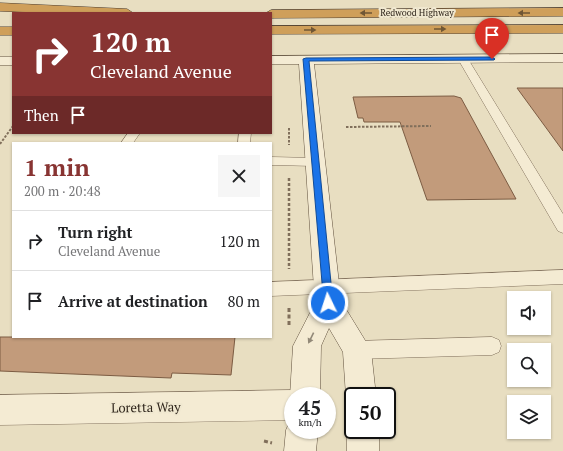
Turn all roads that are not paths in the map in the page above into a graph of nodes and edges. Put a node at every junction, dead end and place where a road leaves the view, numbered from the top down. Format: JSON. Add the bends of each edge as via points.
{"nodes":[{"id":1,"x":0,"y":7,"type":"edge"},
{"id":2,"x":106,"y":12,"type":"edge"},
{"id":3,"x":563,"y":12,"type":"edge"},
{"id":4,"x":0,"y":14,"type":"edge"},
{"id":5,"x":12,"y":14,"type":"edge"},
{"id":6,"x":272,"y":14,"type":"edge"},
{"id":7,"x":563,"y":29,"type":"edge"},
{"id":8,"x":272,"y":30,"type":"edge"},
{"id":9,"x":0,"y":31,"type":"edge"},
{"id":10,"x":12,"y":31,"type":"edge"},
{"id":11,"x":563,"y":58,"type":"edge"},
{"id":12,"x":306,"y":59,"type":"junction"},
{"id":13,"x":464,"y":59,"type":"junction"},
{"id":14,"x":272,"y":60,"type":"edge"},
{"id":15,"x":12,"y":61,"type":"edge"},
{"id":16,"x":0,"y":62,"type":"edge"},
{"id":17,"x":272,"y":161,"type":"edge"},
{"id":18,"x":315,"y":162,"type":"junction"},
{"id":19,"x":556,"y":204,"type":"edge"},
{"id":20,"x":563,"y":227,"type":"edge"},
{"id":21,"x":563,"y":277,"type":"edge"},
{"id":22,"x":272,"y":289,"type":"edge"},
{"id":23,"x":328,"y":295,"type":"junction"},
{"id":24,"x":492,"y":346,"type":"dead end"},
{"id":25,"x":357,"y":350,"type":"junction"},
{"id":26,"x":305,"y":387,"type":"edge"},
{"id":27,"x":360,"y":387,"type":"edge"},
{"id":28,"x":284,"y":405,"type":"edge"},
{"id":29,"x":0,"y":410,"type":"edge"},
{"id":30,"x":294,"y":439,"type":"edge"},
{"id":31,"x":363,"y":439,"type":"edge"},
{"id":32,"x":286,"y":447,"type":"edge"},
{"id":33,"x":363,"y":451,"type":"edge"}],
"edges":[{"from":1,"to":2,"type":"highway"},
{"from":3,"to":6,"type":"highway","name":"Redwood Highway","one_way":true},
{"from":4,"to":5,"type":"highway"},
{"from":8,"to":7,"type":"highway","name":"Redwood Highway","one_way":true},
{"from":9,"to":10,"type":"highway"},
{"from":11,"to":13,"type":"main road"},
{"from":12,"to":13,"type":"main road"},
{"from":12,"to":14,"type":"main road"},
{"from":12,"to":18,"type":"main road"},
{"from":13,"to":19,"type":"lane"},
{"from":15,"to":16,"type":"main road"},
{"from":17,"to":18,"type":"lane"},
{"from":18,"to":23,"type":"main road"},
{"from":19,"to":20,"type":"lane"},
{"from":21,"to":23,"type":"lane"},
{"from":22,"to":23,"type":"lane","via":[[288,288]]},
{"from":23,"to":25,"type":"main road"},
{"from":23,"to":26,"type":"main road","one_way":true,"via":[[307,346]]},
{"from":24,"to":25,"type":"lane"},
{"from":25,"to":27,"type":"main road"},
{"from":28,"to":29,"type":"main road","name":"Loretta Way"},
{"from":30,"to":32,"type":"main road"},
{"from":31,"to":33,"type":"main road"}]}
